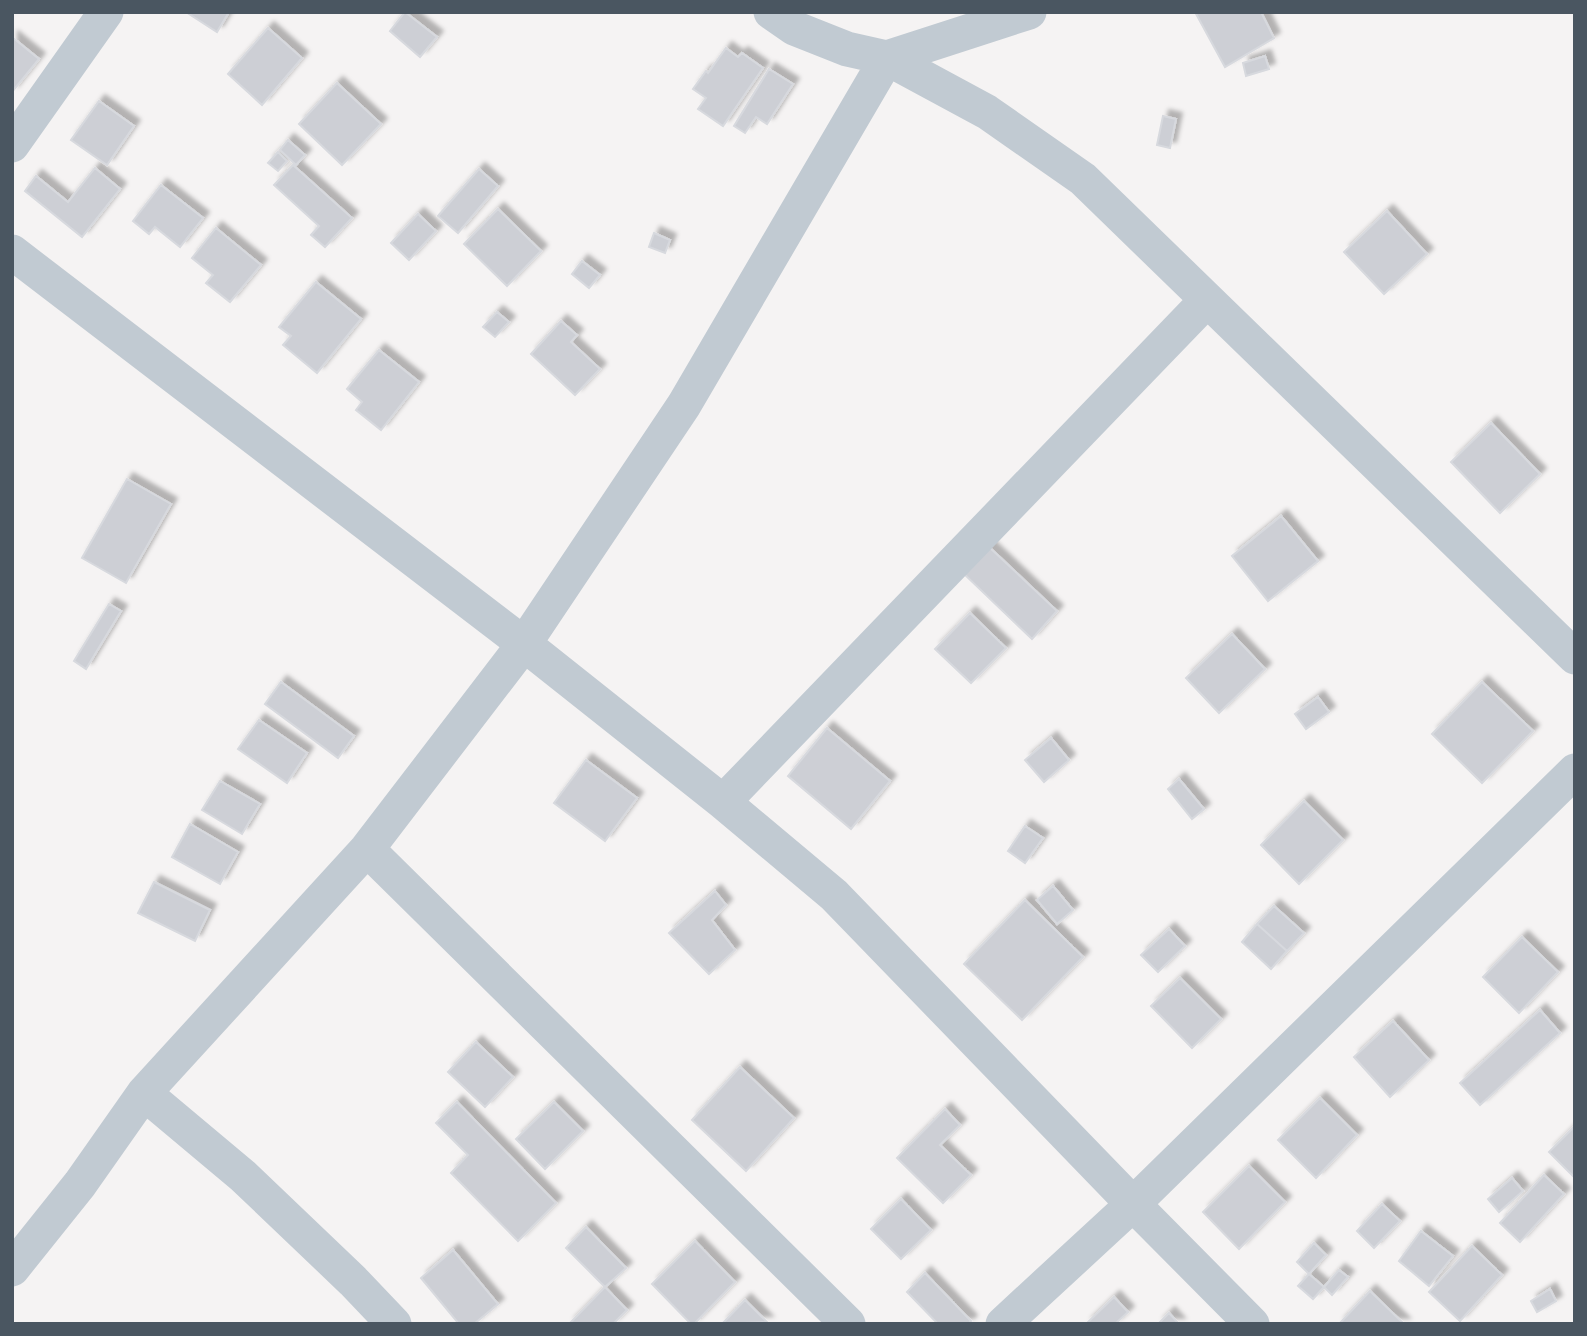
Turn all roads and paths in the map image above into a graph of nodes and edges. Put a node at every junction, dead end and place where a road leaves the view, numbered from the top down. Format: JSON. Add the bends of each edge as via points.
{"nodes":[{"id":1,"x":106,"y":12,"type":"edge"},
{"id":2,"x":771,"y":12,"type":"edge"},
{"id":3,"x":1029,"y":12,"type":"edge"},
{"id":4,"x":887,"y":58,"type":"junction"},
{"id":5,"x":12,"y":145,"type":"edge"},
{"id":6,"x":12,"y":252,"type":"edge"},
{"id":7,"x":1207,"y":300,"type":"junction"},
{"id":8,"x":524,"y":644,"type":"junction"},
{"id":9,"x":1575,"y":657,"type":"edge"},
{"id":10,"x":1575,"y":771,"type":"edge"},
{"id":11,"x":723,"y":802,"type":"junction"},
{"id":12,"x":367,"y":849,"type":"junction"},
{"id":13,"x":144,"y":1093,"type":"junction"},
{"id":14,"x":1133,"y":1204,"type":"junction"},
{"id":15,"x":12,"y":1269,"type":"edge"},
{"id":16,"x":394,"y":1324,"type":"edge"},
{"id":17,"x":848,"y":1324,"type":"edge"},
{"id":18,"x":1003,"y":1324,"type":"edge"},
{"id":19,"x":1252,"y":1324,"type":"edge"}],
"edges":[{"from":1,"to":5,"type":"street"},
{"from":2,"to":4,"type":"street","via":[[794,28],[847,49]]},
{"from":3,"to":4,"type":"street"},
{"from":4,"to":7,"type":"street","via":[[987,112],[1083,179]]},
{"from":4,"to":8,"type":"street","via":[[684,405]]},
{"from":6,"to":8,"type":"street"},
{"from":7,"to":9,"type":"street"},
{"from":7,"to":11,"type":"street"},
{"from":8,"to":11,"type":"street"},
{"from":8,"to":12,"type":"street"},
{"from":10,"to":14,"type":"street"},
{"from":11,"to":14,"type":"street","via":[[834,895]]},
{"from":12,"to":13,"type":"street"},
{"from":12,"to":17,"type":"street"},
{"from":13,"to":15,"type":"street"},
{"from":13,"to":16,"type":"street","via":[[243,1176]]},
{"from":14,"to":18,"type":"street"},
{"from":14,"to":19,"type":"street"}]}
